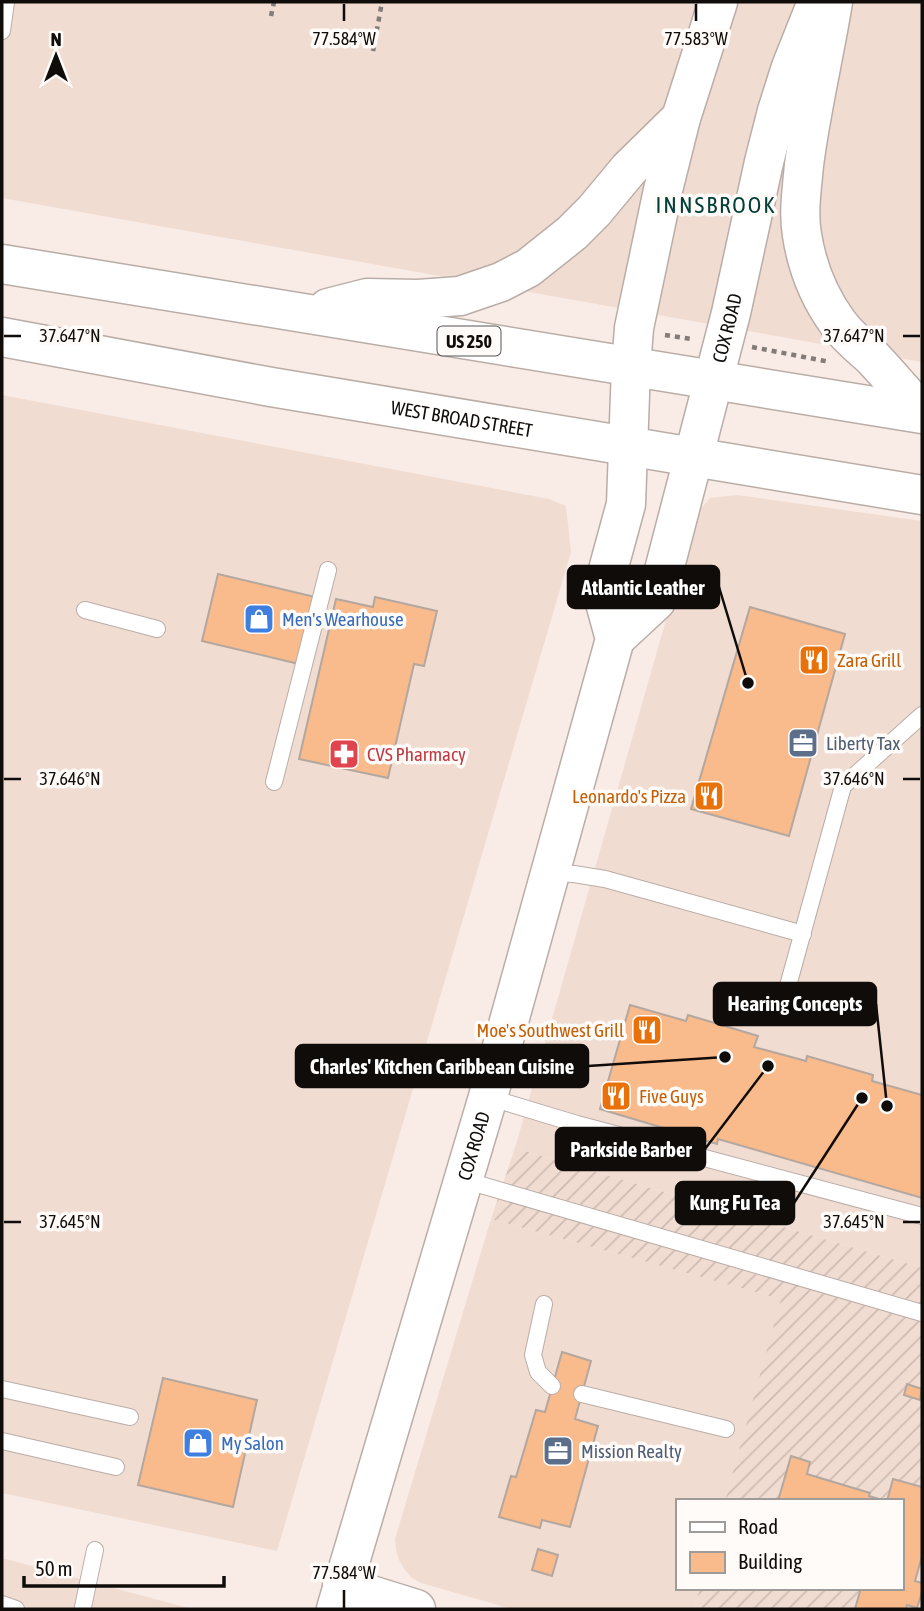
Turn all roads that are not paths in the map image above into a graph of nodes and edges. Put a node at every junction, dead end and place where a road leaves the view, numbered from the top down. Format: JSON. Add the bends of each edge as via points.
{"nodes":[{"id":1,"x":6,"y":2,"type":"edge"},
{"id":2,"x":718,"y":2,"type":"edge"},
{"id":3,"x":817,"y":2,"type":"edge"},
{"id":4,"x":833,"y":2,"type":"edge"},
{"id":5,"x":2,"y":31,"type":"edge"},
{"id":6,"x":681,"y":118,"type":"junction"},
{"id":7,"x":2,"y":264,"type":"edge"},
{"id":8,"x":307,"y":314,"type":"junction"},
{"id":9,"x":2,"y":337,"type":"edge"},
{"id":10,"x":631,"y":367,"type":"junction"},
{"id":11,"x":712,"y":380,"type":"junction"},
{"id":12,"x":922,"y":413,"type":"edge"},
{"id":13,"x":628,"y":447,"type":"junction"},
{"id":14,"x":692,"y":458,"type":"junction"},
{"id":15,"x":922,"y":495,"type":"edge"},
{"id":16,"x":328,"y":570,"type":"dead end"},
{"id":17,"x":85,"y":610,"type":"dead end"},
{"id":18,"x":158,"y":629,"type":"dead end"},
{"id":19,"x":615,"y":639,"type":"junction"},
{"id":20,"x":922,"y":715,"type":"edge"},
{"id":21,"x":274,"y":782,"type":"dead end"},
{"id":22,"x":550,"y":873,"type":"junction"},
{"id":23,"x":803,"y":933,"type":"junction"},
{"id":24,"x":783,"y":1004,"type":"dead end"},
{"id":25,"x":488,"y":1097,"type":"junction"},
{"id":26,"x":464,"y":1180,"type":"junction"},
{"id":27,"x":922,"y":1216,"type":"edge"},
{"id":28,"x":544,"y":1304,"type":"dead end"},
{"id":29,"x":922,"y":1313,"type":"edge"},
{"id":30,"x":552,"y":1386,"type":"dead end"},
{"id":31,"x":2,"y":1389,"type":"edge"},
{"id":32,"x":582,"y":1394,"type":"dead end"},
{"id":33,"x":130,"y":1417,"type":"dead end"},
{"id":34,"x":726,"y":1429,"type":"dead end"},
{"id":35,"x":2,"y":1441,"type":"edge"},
{"id":36,"x":116,"y":1467,"type":"dead end"},
{"id":37,"x":95,"y":1550,"type":"dead end"},
{"id":38,"x":339,"y":1597,"type":"edge"},
{"id":39,"x":2,"y":1604,"type":"edge"},
{"id":40,"x":16,"y":1609,"type":"edge"},
{"id":41,"x":83,"y":1609,"type":"edge"},
{"id":42,"x":416,"y":1609,"type":"edge"}],
"edges":[{"from":1,"to":5,"type":"lane"},
{"from":2,"to":6,"type":"main road"},
{"from":3,"to":11,"type":"main road","name":"COX ROAD","via":[[777,111]]},
{"from":4,"to":12,"type":"main road","via":[[802,181],[805,253],[812,277],[838,323]]},
{"from":6,"to":8,"type":"main road","via":[[572,233],[528,268],[460,296],[367,298]]},
{"from":6,"to":10,"type":"main road","via":[[636,316]]},
{"from":7,"to":8,"type":"main road","number":"US 250"},
{"from":8,"to":10,"type":"main road","number":"US 250"},
{"from":9,"to":13,"type":"main road","name":"WEST BROAD STREET"},
{"from":10,"to":11,"type":"main road","number":"US 250"},
{"from":10,"to":13,"type":"main road"},
{"from":11,"to":12,"type":"main road","number":"US 250"},
{"from":11,"to":14,"type":"main road","name":"COX ROAD"},
{"from":13,"to":14,"type":"main road","name":"WEST BROAD STREET"},
{"from":13,"to":19,"type":"main road","via":[[626,504],[602,592]]},
{"from":14,"to":15,"type":"main road","name":"WEST BROAD STREET"},
{"from":14,"to":19,"type":"main road","name":"COX ROAD","via":[[656,601]]},
{"from":16,"to":21,"type":"lane"},
{"from":17,"to":18,"type":"lane"},
{"from":19,"to":22,"type":"main road","name":"COX ROAD"},
{"from":20,"to":23,"type":"lane","via":[[843,786]]},
{"from":22,"to":23,"type":"lane","via":[[605,879]]},
{"from":22,"to":25,"type":"main road","name":"COX ROAD"},
{"from":23,"to":24,"type":"lane"},
{"from":25,"to":26,"type":"main road","name":"COX ROAD"},
{"from":25,"to":27,"type":"lane"},
{"from":26,"to":29,"type":"lane"},
{"from":26,"to":38,"type":"main road","name":"COX ROAD"},
{"from":28,"to":30,"type":"lane","via":[[533,1355],[538,1372]]},
{"from":31,"to":33,"type":"lane"},
{"from":32,"to":34,"type":"lane"},
{"from":35,"to":36,"type":"lane"},
{"from":37,"to":41,"type":"lane"},
{"from":38,"to":42,"type":"main road"},
{"from":39,"to":40,"type":"lane"}]}
